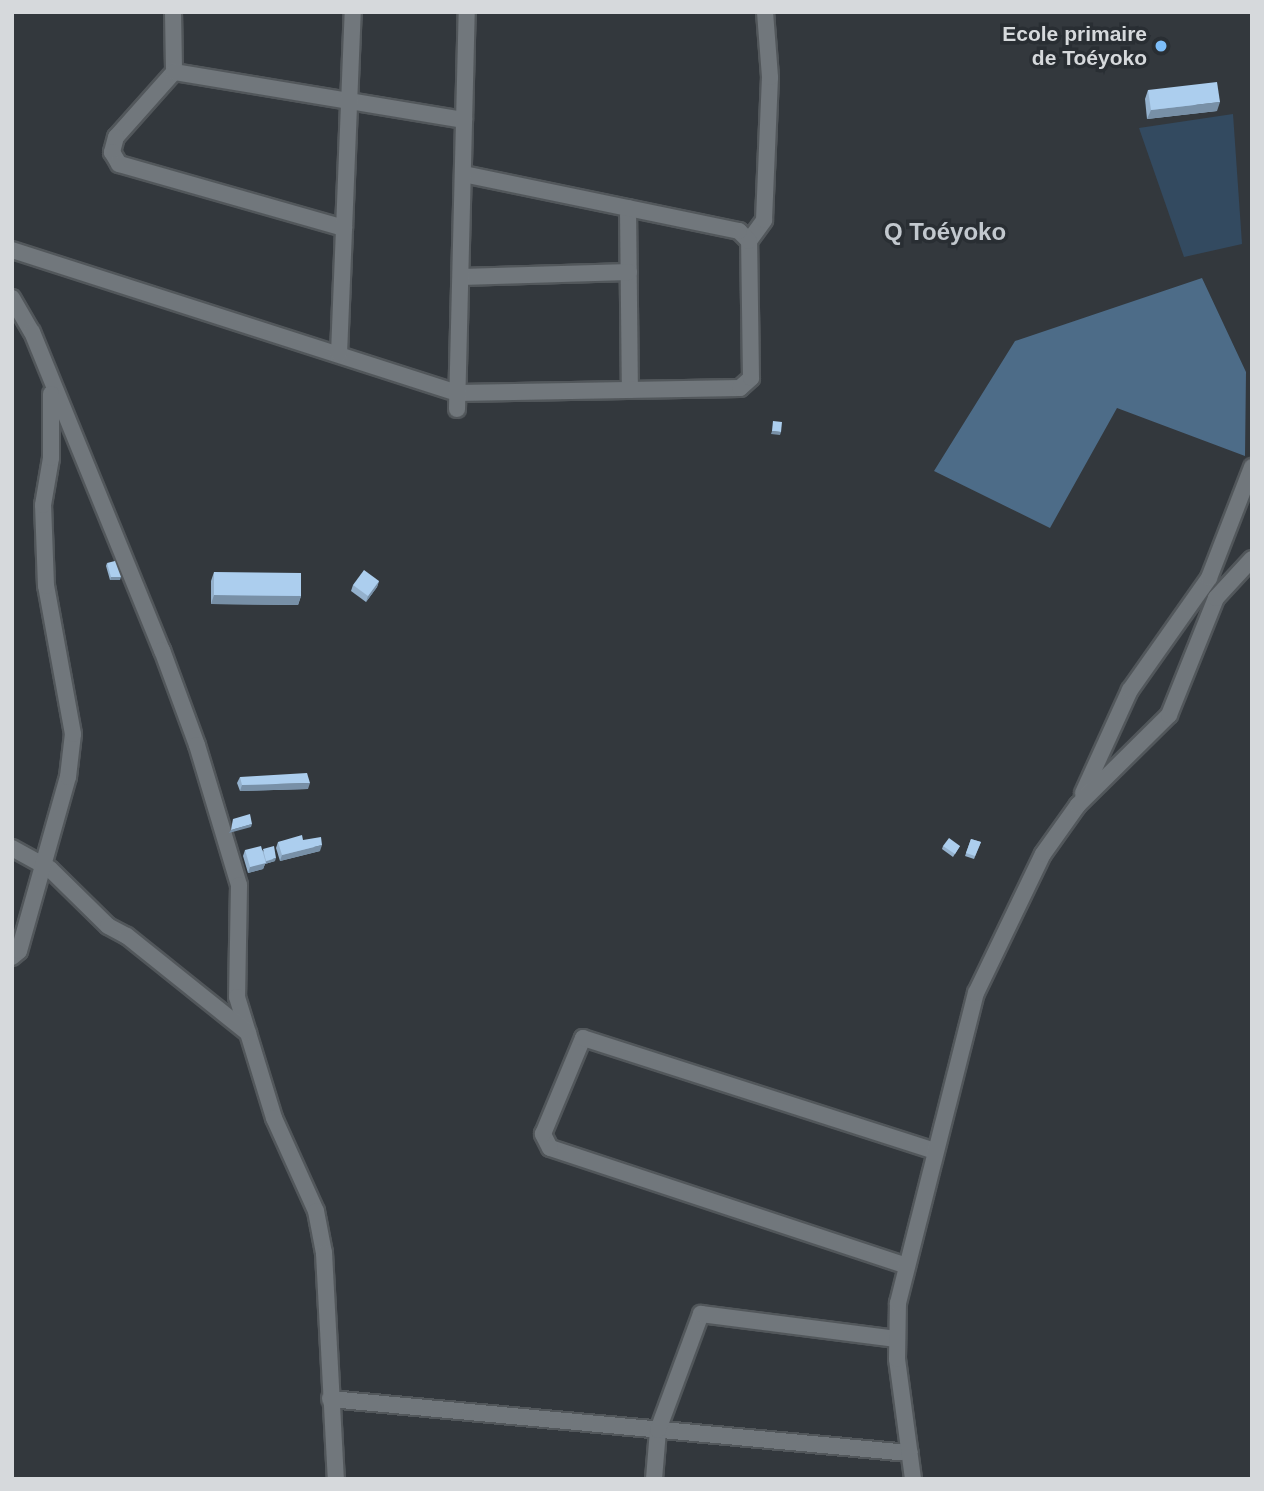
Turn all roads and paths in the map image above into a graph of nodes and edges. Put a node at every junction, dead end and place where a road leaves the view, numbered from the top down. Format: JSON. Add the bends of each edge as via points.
{"nodes":[{"id":1,"x":173,"y":12,"type":"edge"},
{"id":2,"x":353,"y":12,"type":"edge"},
{"id":3,"x":467,"y":12,"type":"edge"},
{"id":4,"x":765,"y":12,"type":"edge"},
{"id":5,"x":174,"y":72,"type":"junction"},
{"id":6,"x":349,"y":102,"type":"junction"},
{"id":7,"x":464,"y":120,"type":"junction"},
{"id":8,"x":463,"y":174,"type":"junction"},
{"id":9,"x":628,"y":208,"type":"junction"},
{"id":10,"x":344,"y":228,"type":"junction"},
{"id":11,"x":749,"y":241,"type":"junction"},
{"id":12,"x":12,"y":250,"type":"edge"},
{"id":13,"x":629,"y":272,"type":"junction"},
{"id":14,"x":461,"y":277,"type":"junction"},
{"id":15,"x":12,"y":298,"type":"edge"},
{"id":16,"x":339,"y":354,"type":"junction"},
{"id":17,"x":51,"y":388,"type":"junction"},
{"id":18,"x":630,"y":390,"type":"junction"},
{"id":19,"x":458,"y":401,"type":"junction"},
{"id":20,"x":1252,"y":467,"type":"edge"},
{"id":21,"x":1252,"y":559,"type":"edge"},
{"id":22,"x":1077,"y":805,"type":"junction"},
{"id":23,"x":12,"y":848,"type":"edge"},
{"id":24,"x":42,"y":863,"type":"junction"},
{"id":25,"x":12,"y":957,"type":"edge"},
{"id":26,"x":248,"y":1033,"type":"junction"},
{"id":27,"x":935,"y":1151,"type":"junction"},
{"id":28,"x":906,"y":1266,"type":"junction"},
{"id":29,"x":896,"y":1339,"type":"junction"},
{"id":30,"x":330,"y":1399,"type":"junction"},
{"id":31,"x":658,"y":1430,"type":"junction"},
{"id":32,"x":909,"y":1453,"type":"junction"},
{"id":33,"x":336,"y":1479,"type":"edge"},
{"id":34,"x":654,"y":1479,"type":"edge"},
{"id":35,"x":913,"y":1479,"type":"edge"}],
"edges":[{"from":1,"to":5,"type":"street"},
{"from":2,"to":6,"type":"street"},
{"from":3,"to":7,"type":"street"},
{"from":4,"to":11,"type":"street","via":[[770,77],[764,220]]},
{"from":5,"to":6,"type":"street"},
{"from":5,"to":10,"type":"street","via":[[116,137],[113,152],[119,164]]},
{"from":6,"to":7,"type":"street"},
{"from":6,"to":10,"type":"street"},
{"from":7,"to":8,"type":"street"},
{"from":8,"to":9,"type":"street"},
{"from":8,"to":14,"type":"street"},
{"from":9,"to":11,"type":"street","via":[[740,231]]},
{"from":9,"to":13,"type":"street"},
{"from":10,"to":16,"type":"street"},
{"from":11,"to":18,"type":"street","via":[[751,378],[740,388]]},
{"from":12,"to":16,"type":"street"},
{"from":13,"to":14,"type":"street"},
{"from":13,"to":18,"type":"street"},
{"from":14,"to":19,"type":"street"},
{"from":15,"to":17,"type":"street","via":[[32,332]]},
{"from":16,"to":19,"type":"street"},
{"from":17,"to":24,"type":"street","via":[[51,458],[43,505],[46,586],[73,734],[68,777]]},
{"from":17,"to":26,"type":"street","via":[[162,650],[217,811],[239,885],[234,961],[237,997]]},
{"from":18,"to":19,"type":"street"},
{"from":20,"to":22,"type":"street","via":[[1209,578],[1129,690]]},
{"from":21,"to":22,"type":"street","via":[[1216,598],[1169,715]]},
{"from":22,"to":27,"type":"street","via":[[1021,892],[976,993]]},
{"from":23,"to":24,"type":"street"},
{"from":24,"to":25,"type":"street","via":[[19,951]]},
{"from":24,"to":26,"type":"street","via":[[108,926]]},
{"from":26,"to":30,"type":"street","via":[[275,1118],[316,1211],[329,1293]]},
{"from":27,"to":28,"type":"street"},
{"from":27,"to":28,"type":"street","via":[[583,1038],[543,1134],[550,1148]]},
{"from":28,"to":29,"type":"street"},
{"from":29,"to":31,"type":"street","via":[[701,1314]]},
{"from":29,"to":32,"type":"street"},
{"from":30,"to":31,"type":"street"},
{"from":30,"to":33,"type":"street"},
{"from":31,"to":32,"type":"street"},
{"from":31,"to":34,"type":"street"},
{"from":32,"to":35,"type":"street"}]}
